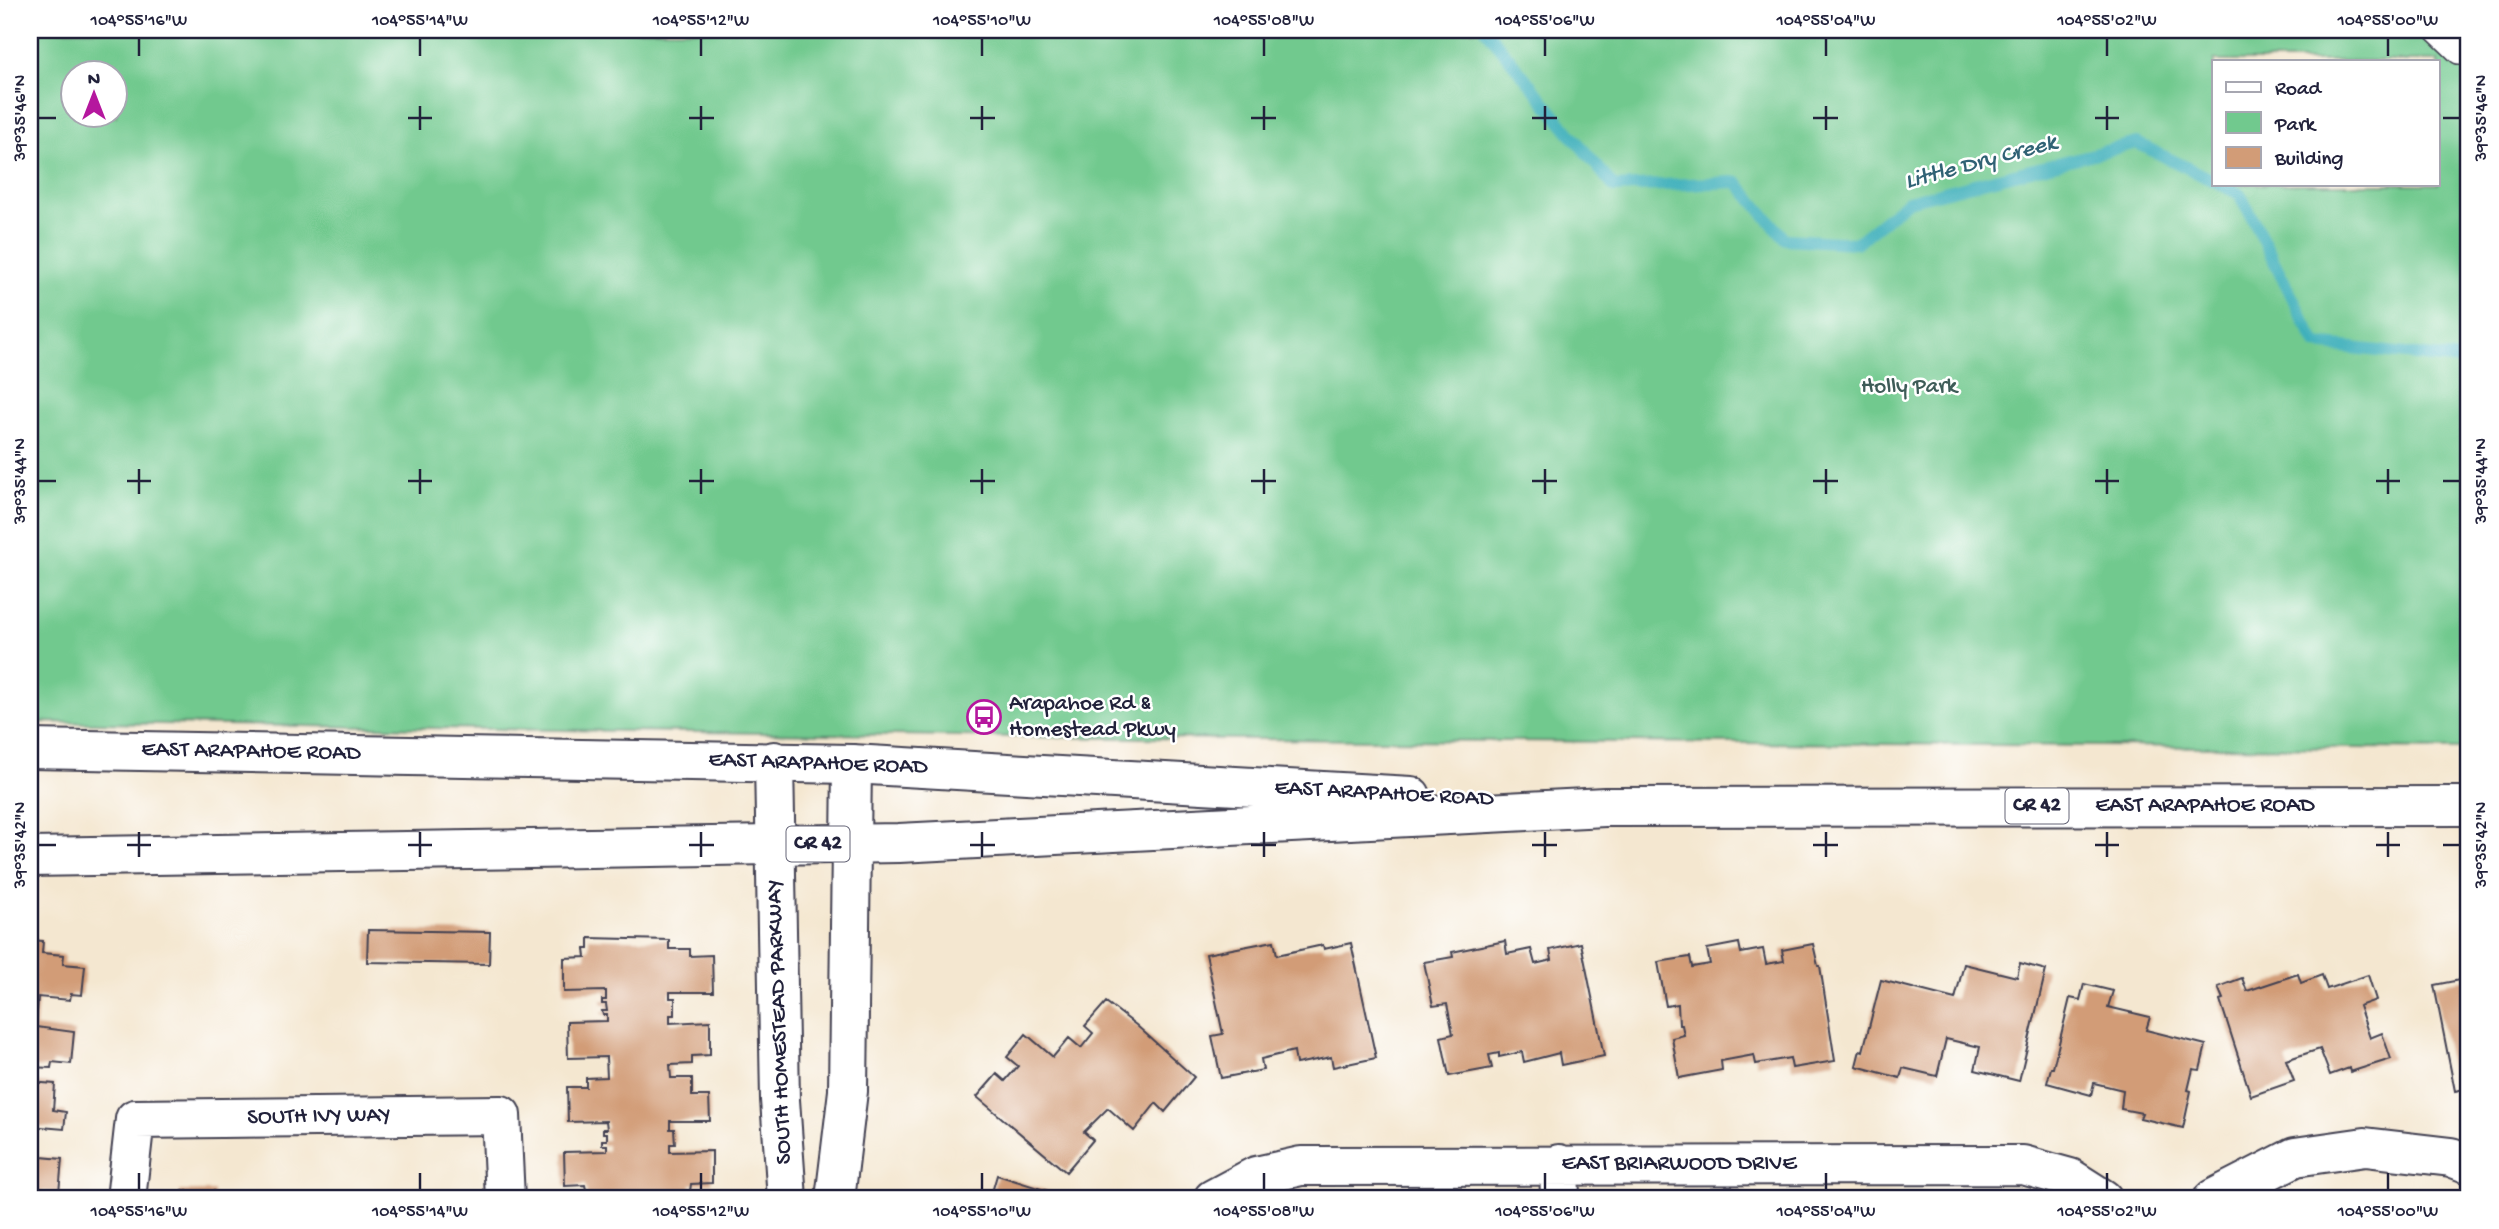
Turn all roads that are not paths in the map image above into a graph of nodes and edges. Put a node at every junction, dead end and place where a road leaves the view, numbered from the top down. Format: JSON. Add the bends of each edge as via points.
{"nodes":[{"id":1,"x":2436,"y":30,"type":"edge"},
{"id":2,"x":2469,"y":52,"type":"edge"},
{"id":3,"x":30,"y":749,"type":"edge"},
{"id":4,"x":774,"y":761,"type":"junction"},
{"id":5,"x":852,"y":764,"type":"junction"},
{"id":6,"x":2469,"y":806,"type":"edge"},
{"id":7,"x":1605,"y":807,"type":"junction"},
{"id":8,"x":852,"y":843,"type":"junction"},
{"id":9,"x":775,"y":845,"type":"junction"},
{"id":10,"x":30,"y":857,"type":"edge"},
{"id":11,"x":2469,"y":1164,"type":"edge"},
{"id":12,"x":1560,"y":1182,"type":"edge"},
{"id":13,"x":126,"y":1199,"type":"edge"},
{"id":14,"x":505,"y":1199,"type":"edge"},
{"id":15,"x":787,"y":1199,"type":"edge"},
{"id":16,"x":835,"y":1199,"type":"edge"},
{"id":17,"x":1213,"y":1199,"type":"edge"},
{"id":18,"x":2103,"y":1199,"type":"edge"},
{"id":19,"x":2213,"y":1199,"type":"edge"}],
"edges":[{"from":1,"to":2,"type":"lane","via":[[2459,52]]},
{"from":3,"to":4,"type":"main road","name":"EAST ARAPAHOE ROAD","number":"CR 42"},
{"from":4,"to":5,"type":"main road","name":"EAST ARAPAHOE ROAD","number":"CR 42"},
{"from":4,"to":9,"type":"main road","name":"SOUTH HOMESTEAD PARKWAY"},
{"from":5,"to":7,"type":"main road","name":"EAST ARAPAHOE ROAD","number":"CR 42"},
{"from":5,"to":8,"type":"main road"},
{"from":6,"to":7,"type":"main road","name":"EAST ARAPAHOE ROAD","number":"CR 42"},
{"from":7,"to":8,"type":"main road","name":"EAST ARAPAHOE ROAD","number":"CR 42"},
{"from":8,"to":9,"type":"main road","name":"EAST ARAPAHOE ROAD","number":"CR 42"},
{"from":8,"to":16,"type":"main road","via":[[848,1091]]},
{"from":9,"to":10,"type":"main road","name":"EAST ARAPAHOE ROAD","number":"CR 42"},
{"from":9,"to":15,"type":"main road","name":"SOUTH HOMESTEAD PARKWAY","via":[[780,1100]]},
{"from":11,"to":19,"type":"main road","via":[[2451,1157],[2365,1147],[2295,1157]]},
{"from":12,"to":17,"type":"main road","name":"EAST BRIARWOOD DRIVE","via":[[1301,1166],[1256,1176]]},
{"from":12,"to":18,"type":"main road","name":"EAST BRIARWOOD DRIVE","via":[[2023,1165],[2070,1178]]},
{"from":13,"to":14,"type":"main road","name":"SOUTH IVY WAY","via":[[135,1119],[501,1115]]}]}
